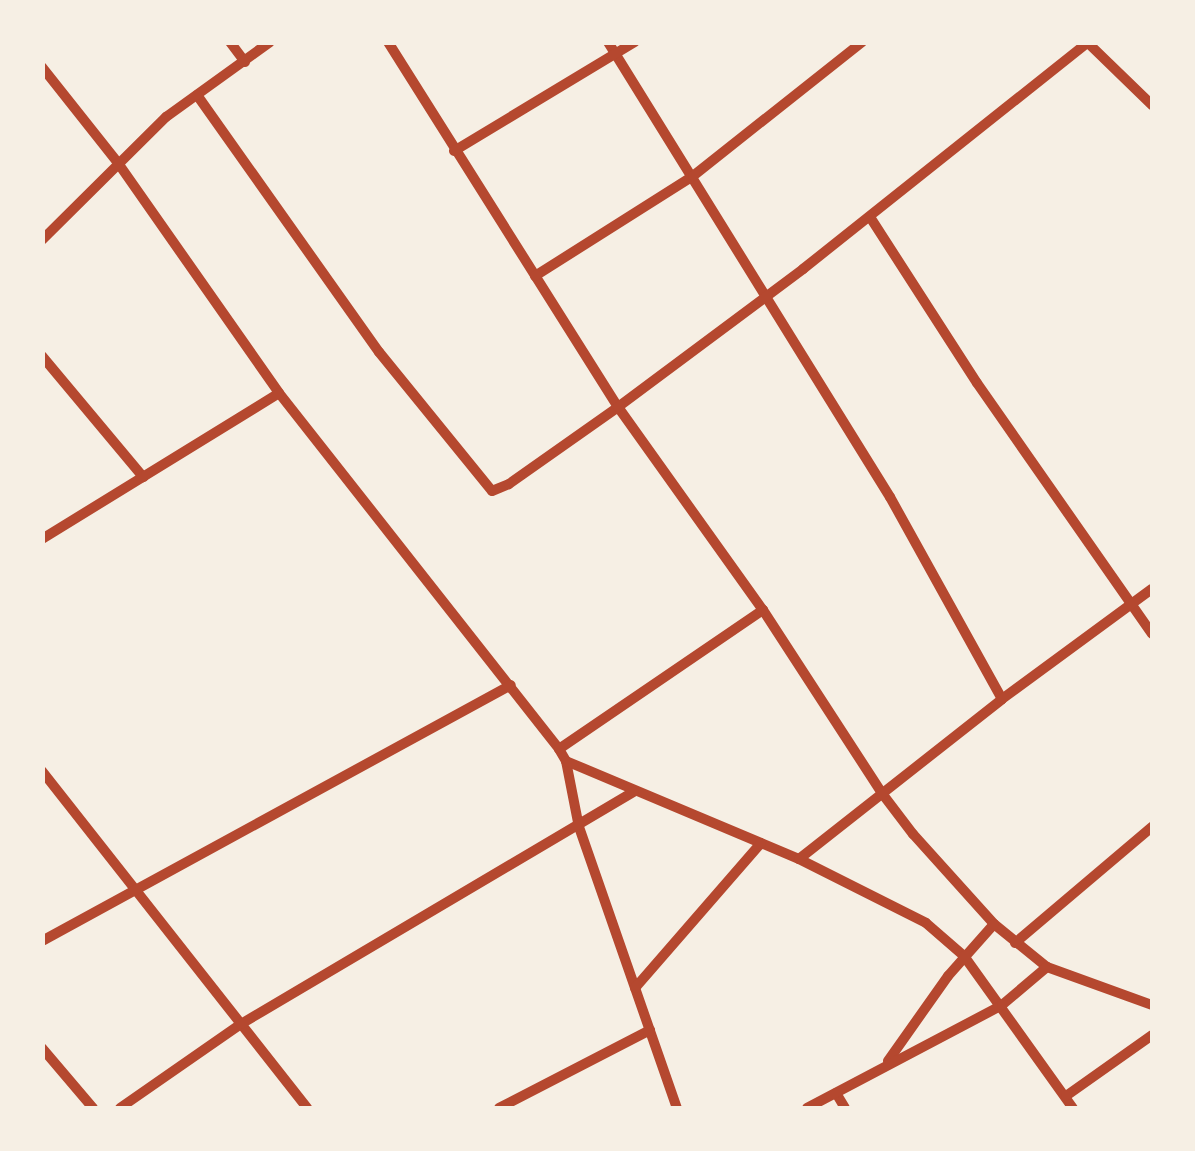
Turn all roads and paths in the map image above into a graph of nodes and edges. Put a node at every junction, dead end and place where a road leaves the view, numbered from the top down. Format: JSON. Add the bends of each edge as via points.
{"nodes":[{"id":1,"x":230,"y":42,"type":"edge"},
{"id":2,"x":270,"y":42,"type":"edge"},
{"id":3,"x":388,"y":42,"type":"edge"},
{"id":4,"x":608,"y":42,"type":"edge"},
{"id":5,"x":635,"y":42,"type":"edge"},
{"id":6,"x":862,"y":42,"type":"edge"},
{"id":7,"x":1087,"y":43,"type":"edge"},
{"id":8,"x":616,"y":54,"type":"junction"},
{"id":9,"x":245,"y":62,"type":"junction"},
{"id":10,"x":42,"y":67,"type":"edge"},
{"id":11,"x":197,"y":94,"type":"junction"},
{"id":12,"x":1152,"y":105,"type":"edge"},
{"id":13,"x":454,"y":151,"type":"junction"},
{"id":14,"x":118,"y":163,"type":"junction"},
{"id":15,"x":692,"y":176,"type":"junction"},
{"id":16,"x":870,"y":217,"type":"junction"},
{"id":17,"x":42,"y":240,"type":"edge"},
{"id":18,"x":535,"y":276,"type":"junction"},
{"id":19,"x":764,"y":298,"type":"junction"},
{"id":20,"x":42,"y":356,"type":"edge"},
{"id":21,"x":279,"y":393,"type":"junction"},
{"id":22,"x":618,"y":406,"type":"junction"},
{"id":23,"x":143,"y":478,"type":"junction"},
{"id":24,"x":42,"y":540,"type":"edge"},
{"id":25,"x":1152,"y":589,"type":"edge"},
{"id":26,"x":1131,"y":606,"type":"junction"},
{"id":27,"x":763,"y":610,"type":"junction"},
{"id":28,"x":1152,"y":634,"type":"edge"},
{"id":29,"x":511,"y":685,"type":"junction"},
{"id":30,"x":1002,"y":699,"type":"junction"},
{"id":31,"x":559,"y":750,"type":"junction"},
{"id":32,"x":566,"y":762,"type":"junction"},
{"id":33,"x":42,"y":771,"type":"edge"},
{"id":34,"x":634,"y":792,"type":"junction"},
{"id":35,"x":881,"y":792,"type":"junction"},
{"id":36,"x":1152,"y":827,"type":"edge"},
{"id":37,"x":579,"y":828,"type":"junction"},
{"id":38,"x":761,"y":844,"type":"junction"},
{"id":39,"x":799,"y":859,"type":"junction"},
{"id":40,"x":134,"y":887,"type":"junction"},
{"id":41,"x":994,"y":924,"type":"junction"},
{"id":42,"x":42,"y":941,"type":"edge"},
{"id":43,"x":1015,"y":943,"type":"junction"},
{"id":44,"x":964,"y":956,"type":"junction"},
{"id":45,"x":1047,"y":967,"type":"junction"},
{"id":46,"x":635,"y":988,"type":"junction"},
{"id":47,"x":1002,"y":1005,"type":"junction"},
{"id":48,"x":1152,"y":1005,"type":"edge"},
{"id":49,"x":241,"y":1024,"type":"junction"},
{"id":50,"x":650,"y":1030,"type":"junction"},
{"id":51,"x":1152,"y":1036,"type":"edge"},
{"id":52,"x":42,"y":1048,"type":"edge"},
{"id":53,"x":888,"y":1062,"type":"junction"},
{"id":54,"x":836,"y":1093,"type":"junction"},
{"id":55,"x":1066,"y":1096,"type":"junction"},
{"id":56,"x":93,"y":1108,"type":"edge"},
{"id":57,"x":120,"y":1108,"type":"edge"},
{"id":58,"x":308,"y":1108,"type":"edge"},
{"id":59,"x":500,"y":1108,"type":"edge"},
{"id":60,"x":676,"y":1108,"type":"edge"},
{"id":61,"x":807,"y":1108,"type":"edge"},
{"id":62,"x":844,"y":1108,"type":"edge"},
{"id":63,"x":1073,"y":1108,"type":"edge"}],
"edges":[{"from":1,"to":9,"type":"street"},
{"from":2,"to":9,"type":"street"},
{"from":3,"to":13,"type":"street"},
{"from":4,"to":8,"type":"street"},
{"from":5,"to":8,"type":"street"},
{"from":6,"to":15,"type":"street"},
{"from":7,"to":12,"type":"street"},
{"from":7,"to":16,"type":"street"},
{"from":8,"to":13,"type":"street"},
{"from":8,"to":15,"type":"street"},
{"from":9,"to":11,"type":"street"},
{"from":10,"to":14,"type":"street"},
{"from":11,"to":14,"type":"street"},
{"from":11,"to":22,"type":"street","via":[[379,352],[492,491]]},
{"from":13,"to":18,"type":"street"},
{"from":14,"to":17,"type":"street"},
{"from":14,"to":21,"type":"street"},
{"from":15,"to":18,"type":"street"},
{"from":15,"to":19,"type":"street"},
{"from":16,"to":19,"type":"street"},
{"from":16,"to":26,"type":"street"},
{"from":18,"to":22,"type":"street"},
{"from":19,"to":22,"type":"street"},
{"from":19,"to":30,"type":"street","via":[[890,498]]},
{"from":20,"to":23,"type":"street"},
{"from":21,"to":23,"type":"street"},
{"from":21,"to":29,"type":"street"},
{"from":22,"to":27,"type":"street"},
{"from":23,"to":24,"type":"street"},
{"from":25,"to":26,"type":"street"},
{"from":26,"to":28,"type":"street"},
{"from":26,"to":30,"type":"street"},
{"from":27,"to":31,"type":"street"},
{"from":27,"to":35,"type":"street"},
{"from":29,"to":31,"type":"street"},
{"from":29,"to":40,"type":"street"},
{"from":30,"to":35,"type":"street"},
{"from":31,"to":32,"type":"street"},
{"from":32,"to":34,"type":"street"},
{"from":32,"to":37,"type":"street"},
{"from":33,"to":40,"type":"street"},
{"from":34,"to":37,"type":"street"},
{"from":34,"to":38,"type":"street"},
{"from":35,"to":39,"type":"street"},
{"from":35,"to":41,"type":"street"},
{"from":36,"to":43,"type":"street"},
{"from":37,"to":46,"type":"street"},
{"from":37,"to":49,"type":"street"},
{"from":38,"to":39,"type":"street"},
{"from":38,"to":46,"type":"street"},
{"from":39,"to":44,"type":"street","via":[[907,911]]},
{"from":40,"to":42,"type":"street"},
{"from":40,"to":49,"type":"street"},
{"from":41,"to":43,"type":"street"},
{"from":41,"to":44,"type":"street"},
{"from":43,"to":45,"type":"street"},
{"from":44,"to":47,"type":"street"},
{"from":44,"to":53,"type":"street"},
{"from":45,"to":47,"type":"street"},
{"from":45,"to":48,"type":"street"},
{"from":46,"to":50,"type":"street"},
{"from":47,"to":53,"type":"street"},
{"from":47,"to":55,"type":"street"},
{"from":49,"to":57,"type":"street"},
{"from":49,"to":58,"type":"street"},
{"from":50,"to":59,"type":"street"},
{"from":50,"to":60,"type":"street"},
{"from":51,"to":55,"type":"street"},
{"from":52,"to":56,"type":"street"},
{"from":53,"to":54,"type":"street"},
{"from":54,"to":61,"type":"street"},
{"from":54,"to":62,"type":"street"},
{"from":55,"to":63,"type":"street"}]}
